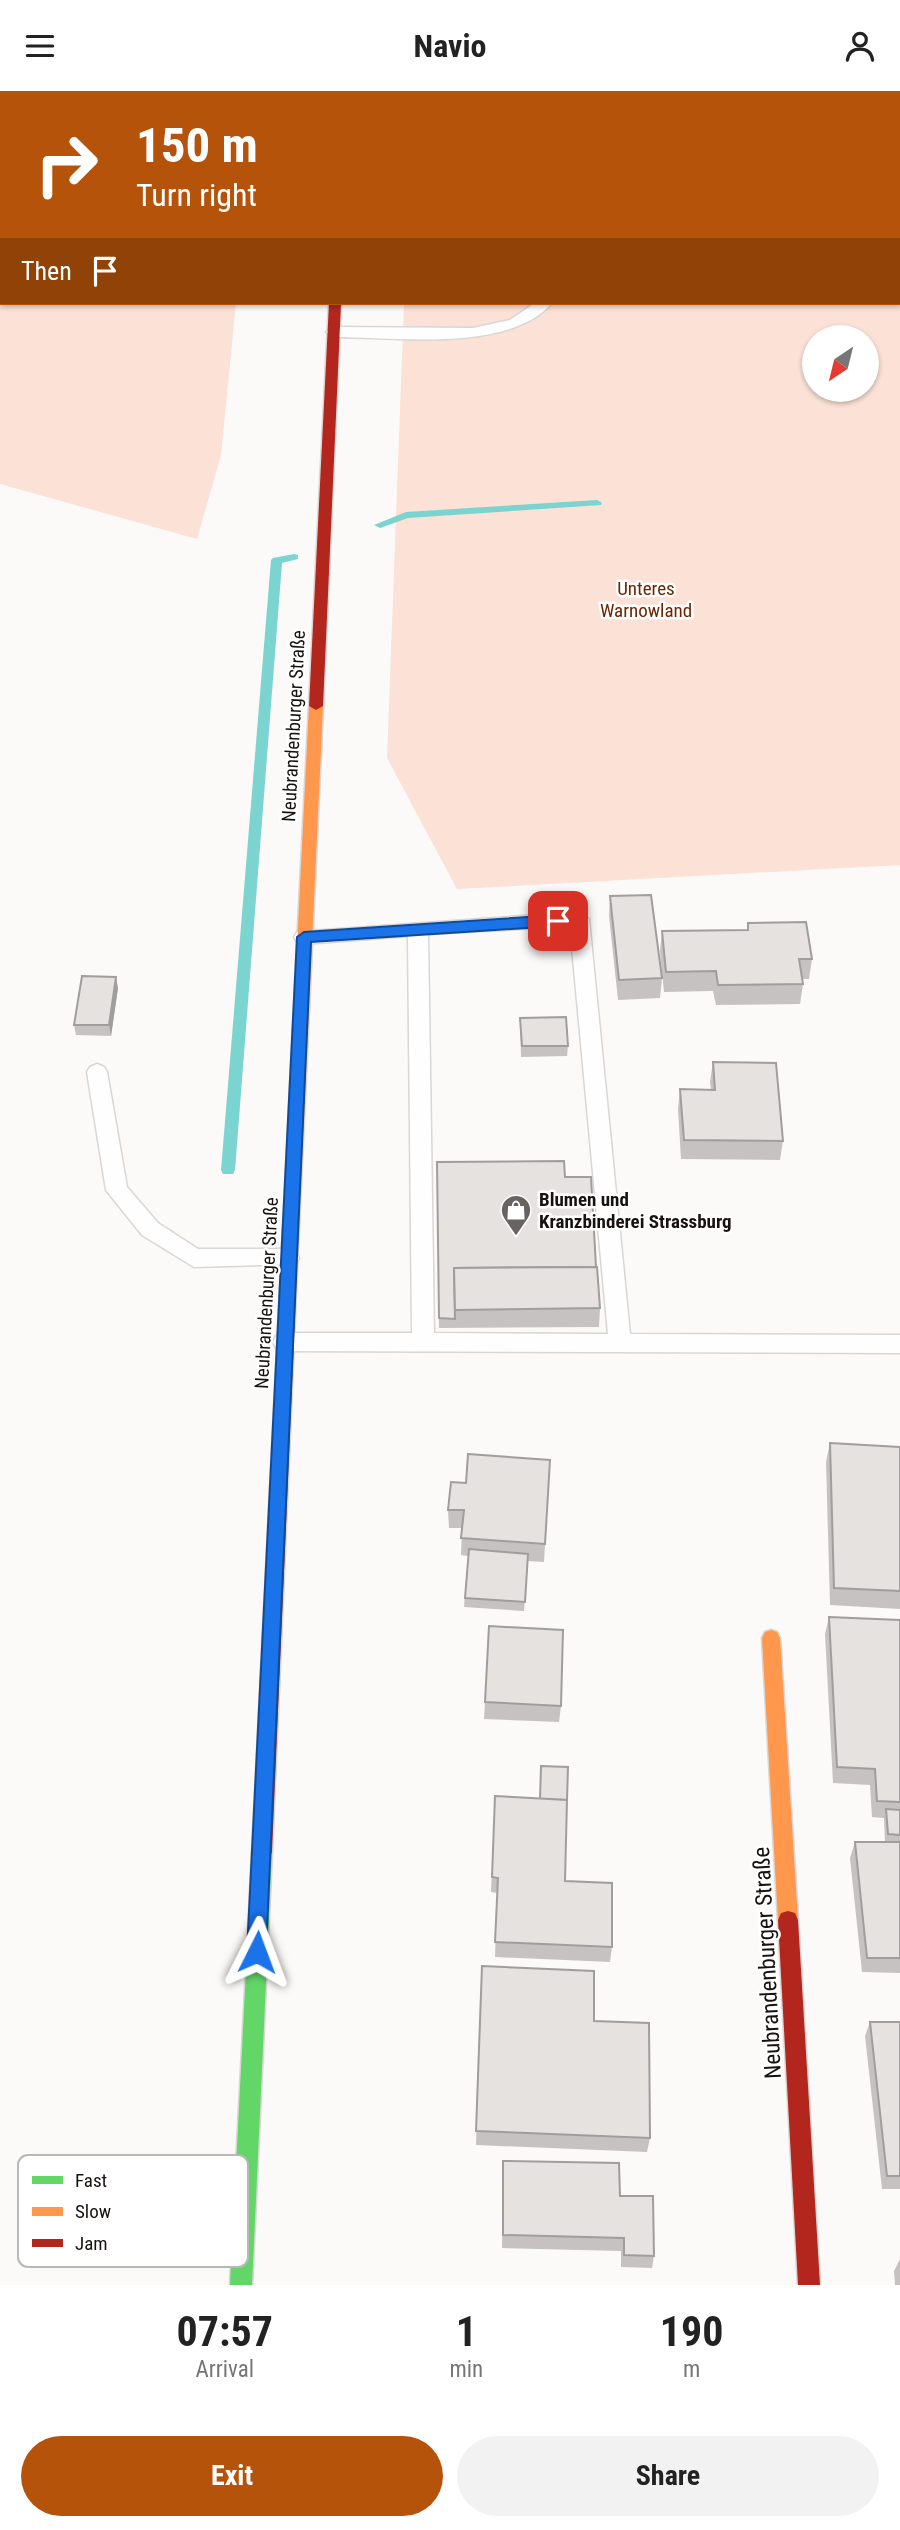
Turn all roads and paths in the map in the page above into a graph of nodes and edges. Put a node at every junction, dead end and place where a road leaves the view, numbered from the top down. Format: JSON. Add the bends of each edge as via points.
{"nodes":[{"id":1,"x":335,"y":305,"type":"edge"},
{"id":2,"x":542,"y":305,"type":"edge"},
{"id":3,"x":334,"y":332,"type":"junction"},
{"id":4,"x":418,"y":928,"type":"junction"},
{"id":5,"x":304,"y":937,"type":"junction"},
{"id":6,"x":97,"y":1072,"type":"dead end"},
{"id":7,"x":288,"y":1258,"type":"junction"},
{"id":8,"x":284,"y":1342,"type":"junction"},
{"id":9,"x":423,"y":1343,"type":"junction"},
{"id":10,"x":620,"y":1344,"type":"junction"},
{"id":11,"x":900,"y":1344,"type":"edge"},
{"id":12,"x":771,"y":1638,"type":"dead end"},
{"id":13,"x":247,"y":2155,"type":"edge"},
{"id":14,"x":242,"y":2267,"type":"edge"},
{"id":15,"x":241,"y":2285,"type":"edge"},
{"id":16,"x":809,"y":2285,"type":"edge"}],
"edges":[{"from":1,"to":3,"type":"main road","name":"Neubrandenburger Straße"},
{"from":2,"to":3,"type":"lane","via":[[515,323],[473,333]]},
{"from":3,"to":5,"type":"main road","name":"Neubrandenburger Straße"},
{"from":4,"to":5,"type":"lane"},
{"from":4,"to":9,"type":"lane"},
{"from":4,"to":10,"type":"lane","via":[[579,919]]},
{"from":5,"to":7,"type":"main road","name":"Neubrandenburger Straße"},
{"from":6,"to":7,"type":"lane","via":[[117,1190],[150,1229],[194,1258]]},
{"from":7,"to":8,"type":"main road","name":"Neubrandenburger Straße"},
{"from":8,"to":9,"type":"lane"},
{"from":8,"to":13,"type":"main road","name":"Neubrandenburger Straße"},
{"from":9,"to":10,"type":"lane"},
{"from":10,"to":11,"type":"lane"},
{"from":12,"to":16,"type":"main road","name":"Neubrandenburger Straße"},
{"from":14,"to":15,"type":"main road","name":"Neubrandenburger Straße"}]}
